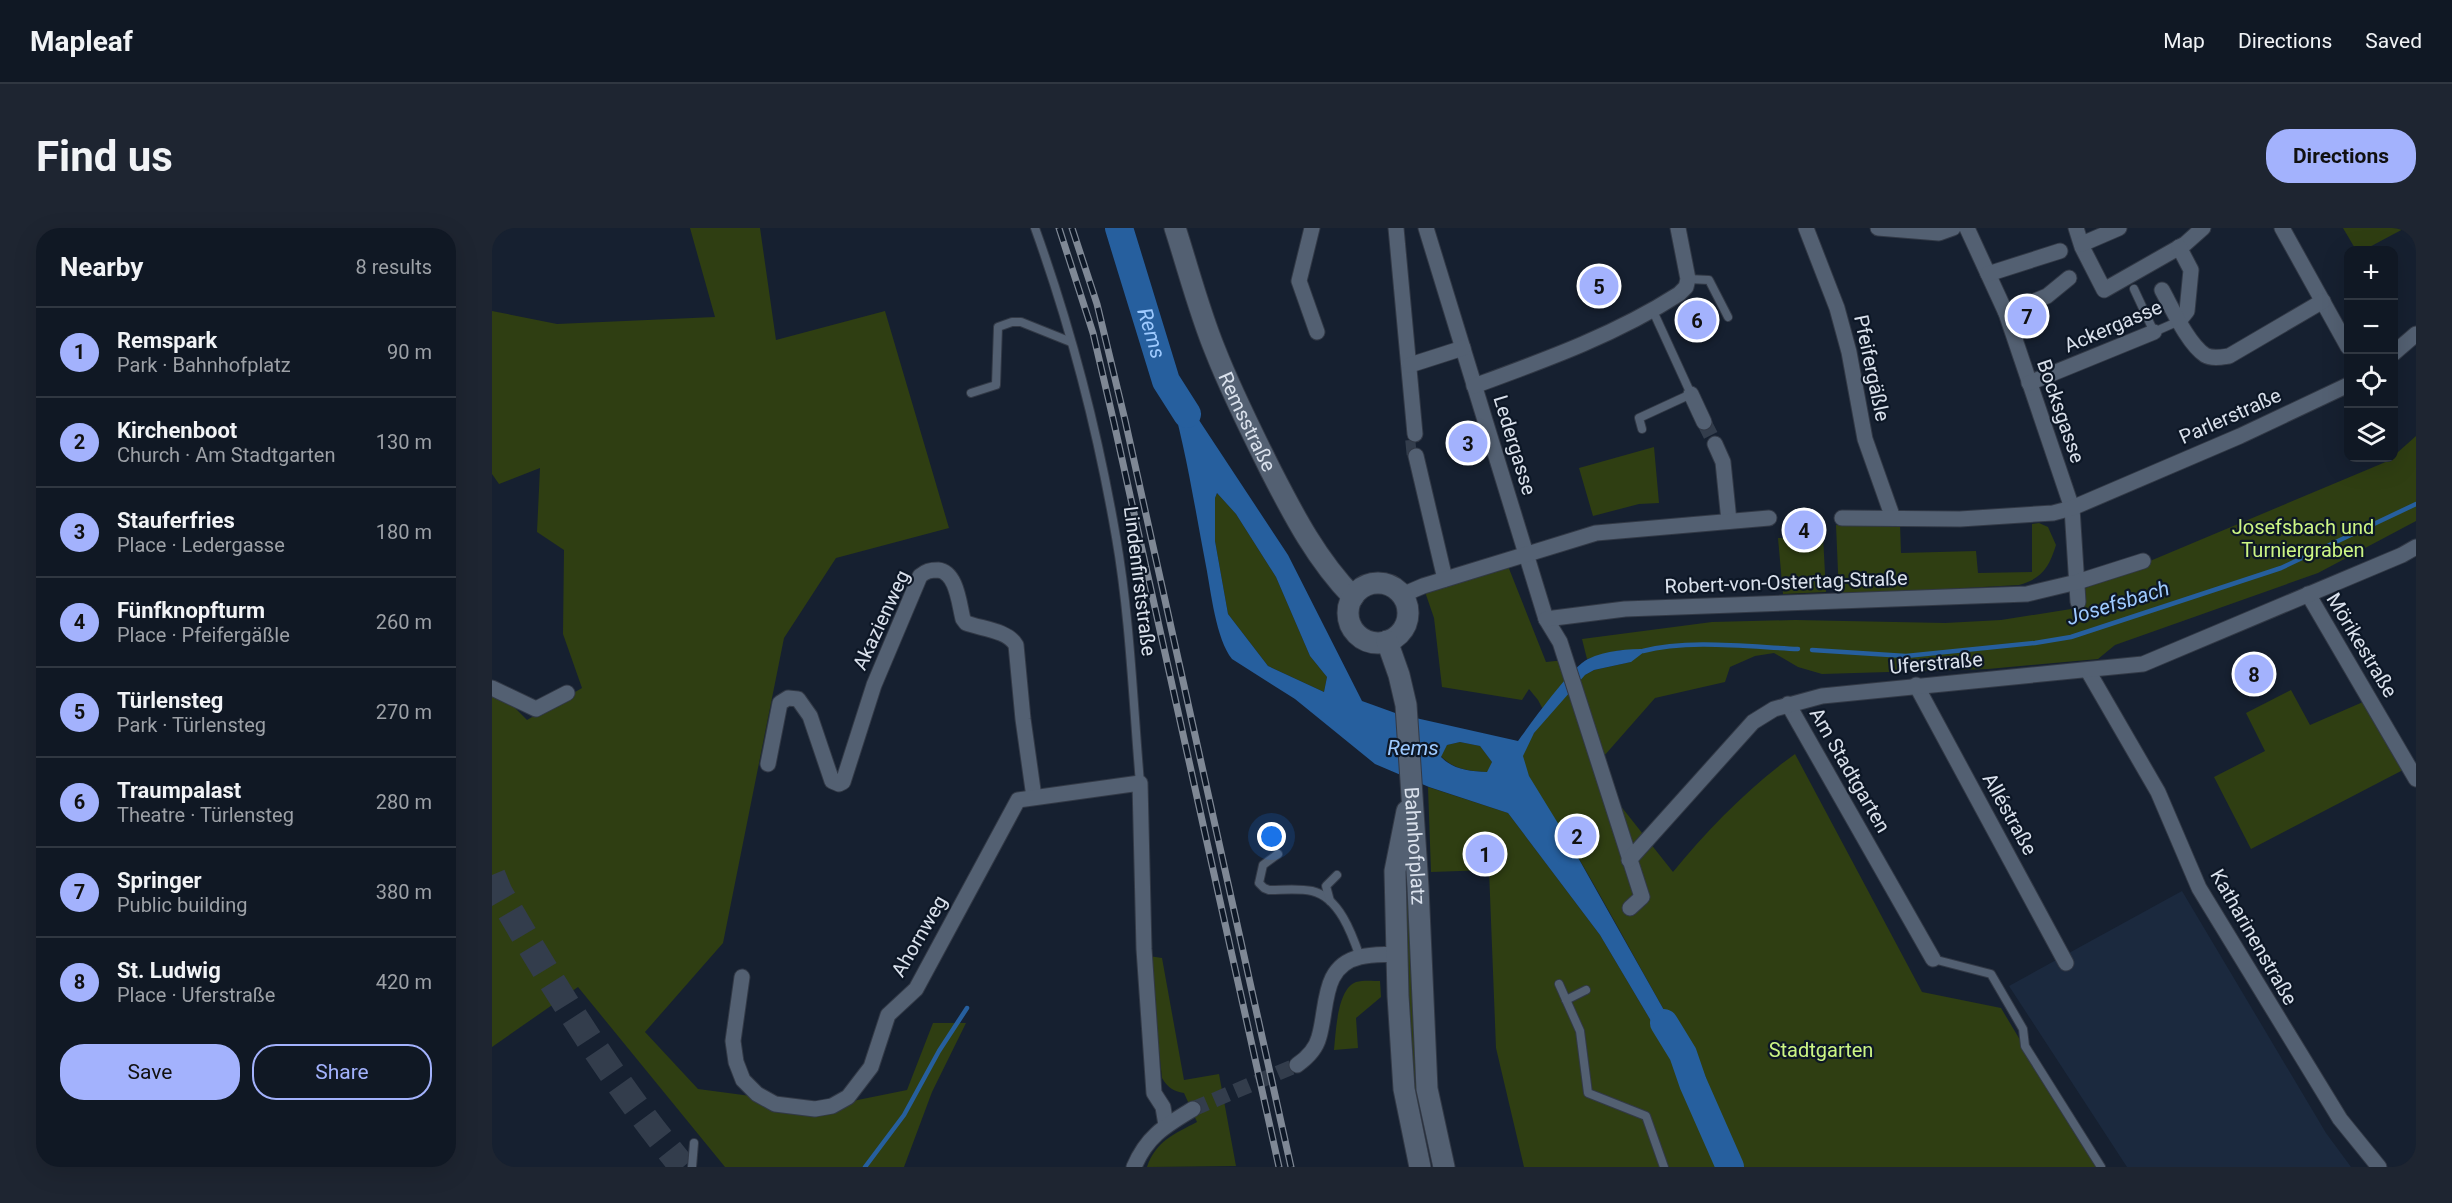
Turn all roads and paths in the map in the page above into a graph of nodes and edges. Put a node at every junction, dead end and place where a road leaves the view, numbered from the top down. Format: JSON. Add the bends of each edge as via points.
{"nodes":[{"id":1,"x":1035,"y":228,"type":"edge"},
{"id":2,"x":1312,"y":228,"type":"edge"},
{"id":3,"x":1396,"y":228,"type":"edge"},
{"id":4,"x":1426,"y":228,"type":"edge"},
{"id":5,"x":1678,"y":228,"type":"edge"},
{"id":6,"x":1806,"y":228,"type":"edge"},
{"id":7,"x":1878,"y":228,"type":"edge"},
{"id":8,"x":1953,"y":228,"type":"edge"},
{"id":9,"x":1967,"y":228,"type":"edge"},
{"id":10,"x":2076,"y":228,"type":"edge"},
{"id":11,"x":2120,"y":228,"type":"edge"},
{"id":12,"x":2203,"y":228,"type":"edge"},
{"id":13,"x":2282,"y":228,"type":"edge"},
{"id":14,"x":1180,"y":234,"type":"edge"},
{"id":15,"x":2082,"y":244,"type":"junction"},
{"id":16,"x":2179,"y":247,"type":"junction"},
{"id":17,"x":2060,"y":251,"type":"dead end"},
{"id":18,"x":1988,"y":274,"type":"junction"},
{"id":19,"x":2069,"y":278,"type":"dead end"},
{"id":20,"x":1688,"y":279,"type":"junction"},
{"id":21,"x":2131,"y":283,"type":"junction"},
{"id":22,"x":2162,"y":290,"type":"dead end"},
{"id":23,"x":2323,"y":302,"type":"junction"},
{"id":24,"x":1653,"y":311,"type":"junction"},
{"id":25,"x":2006,"y":313,"type":"junction"},
{"id":26,"x":1728,"y":317,"type":"dead end"},
{"id":27,"x":2179,"y":321,"type":"junction"},
{"id":28,"x":2154,"y":332,"type":"junction"},
{"id":29,"x":1317,"y":333,"type":"dead end"},
{"id":30,"x":2416,"y":334,"type":"edge"},
{"id":31,"x":2344,"y":338,"type":"edge"},
{"id":32,"x":1071,"y":342,"type":"junction"},
{"id":33,"x":1463,"y":348,"type":"junction"},
{"id":34,"x":2398,"y":350,"type":"edge"},
{"id":35,"x":1410,"y":365,"type":"junction"},
{"id":36,"x":2029,"y":384,"type":"junction"},
{"id":37,"x":1474,"y":386,"type":"junction"},
{"id":38,"x":2344,"y":387,"type":"edge"},
{"id":39,"x":971,"y":393,"type":"dead end"},
{"id":40,"x":1691,"y":394,"type":"junction"},
{"id":41,"x":1704,"y":422,"type":"tunnel mouth"},
{"id":42,"x":1642,"y":429,"type":"dead end"},
{"id":43,"x":1415,"y":434,"type":"dead end"},
{"id":44,"x":1715,"y":444,"type":"tunnel mouth"},
{"id":45,"x":1416,"y":456,"type":"dead end"},
{"id":46,"x":2072,"y":508,"type":"junction"},
{"id":47,"x":1769,"y":518,"type":"dead end"},
{"id":48,"x":1842,"y":518,"type":"dead end"},
{"id":49,"x":1893,"y":519,"type":"junction"},
{"id":50,"x":1729,"y":521,"type":"junction"},
{"id":51,"x":2416,"y":547,"type":"edge"},
{"id":52,"x":1526,"y":554,"type":"junction"},
{"id":53,"x":2143,"y":561,"type":"dead end"},
{"id":54,"x":1445,"y":579,"type":"junction"},
{"id":55,"x":2077,"y":582,"type":"junction"},
{"id":56,"x":2308,"y":594,"type":"junction"},
{"id":57,"x":1402,"y":595,"type":"junction"},
{"id":58,"x":1353,"y":597,"type":"junction"},
{"id":59,"x":2078,"y":602,"type":"dead end"},
{"id":60,"x":1546,"y":619,"type":"junction"},
{"id":61,"x":1387,"y":641,"type":"junction"},
{"id":62,"x":2088,"y":671,"type":"junction"},
{"id":63,"x":1916,"y":685,"type":"junction"},
{"id":64,"x":492,"y":688,"type":"edge"},
{"id":65,"x":567,"y":693,"type":"dead end"},
{"id":66,"x":1788,"y":704,"type":"junction"},
{"id":67,"x":768,"y":764,"type":"dead end"},
{"id":68,"x":2416,"y":778,"type":"edge"},
{"id":69,"x":1140,"y":783,"type":"junction"},
{"id":70,"x":1412,"y":792,"type":"junction"},
{"id":71,"x":1034,"y":797,"type":"junction"},
{"id":72,"x":1278,"y":854,"type":"dead end"},
{"id":73,"x":1629,"y":860,"type":"junction"},
{"id":74,"x":1337,"y":875,"type":"dead end"},
{"id":75,"x":1331,"y":902,"type":"junction"},
{"id":76,"x":1630,"y":908,"type":"dead end"},
{"id":77,"x":1397,"y":954,"type":"junction"},
{"id":78,"x":1360,"y":957,"type":"junction"},
{"id":79,"x":1933,"y":959,"type":"joint"},
{"id":80,"x":2066,"y":963,"type":"dead end"},
{"id":81,"x":742,"y":977,"type":"dead end"},
{"id":82,"x":1559,"y":984,"type":"dead end"},
{"id":83,"x":1586,"y":990,"type":"dead end"},
{"id":84,"x":1566,"y":1000,"type":"junction"},
{"id":85,"x":1297,"y":1065,"type":"tunnel mouth"},
{"id":86,"x":1193,"y":1109,"type":"tunnel mouth"},
{"id":87,"x":1166,"y":1125,"type":"junction"},
{"id":88,"x":694,"y":1143,"type":"dead end"},
{"id":89,"x":692,"y":1167,"type":"edge"},
{"id":90,"x":1134,"y":1167,"type":"edge"},
{"id":91,"x":1420,"y":1167,"type":"edge"},
{"id":92,"x":1444,"y":1167,"type":"edge"},
{"id":93,"x":1664,"y":1167,"type":"edge"},
{"id":94,"x":2102,"y":1167,"type":"edge"},
{"id":95,"x":2379,"y":1167,"type":"edge"}],
"edges":[{"from":1,"to":32,"type":"lane","name":"Lindenfirststraße"},
{"from":2,"to":29,"type":"street","via":[[1299,281]]},
{"from":3,"to":35,"type":"street"},
{"from":4,"to":33,"type":"street","name":"Ledergasse"},
{"from":5,"to":20,"type":"street"},
{"from":6,"to":49,"type":"street","name":"Pfeifergäßle","via":[[1840,307],[1865,439]]},
{"from":7,"to":8,"type":"street","via":[[1939,233]]},
{"from":9,"to":18,"type":"street","name":"Bocksgasse"},
{"from":10,"to":15,"type":"street"},
{"from":11,"to":15,"type":"street"},
{"from":12,"to":16,"type":"street"},
{"from":13,"to":23,"type":"street"},
{"from":14,"to":58,"type":"main road","name":"Remsstraße","via":[[1214,348],[1238,404],[1292,513],[1334,578]]},
{"from":15,"to":21,"type":"street","via":[[2104,290]]},
{"from":16,"to":21,"type":"street"},
{"from":16,"to":27,"type":"street","via":[[2191,270],[2192,289],[2187,311]]},
{"from":17,"to":18,"type":"street"},
{"from":18,"to":25,"type":"street","name":"Bocksgasse"},
{"from":19,"to":25,"type":"street","via":[[2047,296]]},
{"from":20,"to":24,"type":"street","via":[[1679,294]]},
{"from":20,"to":26,"type":"lane","via":[[1709,280]]},
{"from":21,"to":28,"type":"lane"},
{"from":22,"to":27,"type":"street","name":"Ackergasse"},
{"from":23,"to":27,"type":"street","name":"Ackergasse","via":[[2229,356],[2218,358],[2205,355]]},
{"from":23,"to":31,"type":"street"},
{"from":24,"to":37,"type":"street","via":[[1557,356]]},
{"from":24,"to":40,"type":"lane"},
{"from":25,"to":36,"type":"street","name":"Bocksgasse"},
{"from":27,"to":28,"type":"lane","name":"Ackergasse"},
{"from":28,"to":36,"type":"street","name":"Ackergasse"},
{"from":30,"to":34,"type":"street"},
{"from":32,"to":39,"type":"lane","via":[[1021,322],[998,327],[996,385]]},
{"from":32,"to":69,"type":"lane","name":"Lindenfirststraße","via":[[1092,418],[1117,539]]},
{"from":33,"to":35,"type":"street"},
{"from":33,"to":37,"type":"street","name":"Ledergasse"},
{"from":35,"to":43,"type":"street"},
{"from":36,"to":46,"type":"street","name":"Bocksgasse"},
{"from":37,"to":52,"type":"street","name":"Ledergasse"},
{"from":38,"to":46,"type":"street","name":"Parlerstraße"},
{"from":40,"to":41,"type":"street"},
{"from":40,"to":42,"type":"lane","via":[[1639,418]]},
{"from":44,"to":50,"type":"street","via":[[1724,462]]},
{"from":45,"to":54,"type":"street"},
{"from":46,"to":49,"type":"street","via":[[2053,513],[1960,519]]},
{"from":46,"to":55,"type":"street","name":"Bocksgasse"},
{"from":47,"to":50,"type":"street"},
{"from":48,"to":49,"type":"street"},
{"from":50,"to":52,"type":"street","via":[[1596,533]]},
{"from":51,"to":56,"type":"street"},
{"from":52,"to":54,"type":"street"},
{"from":52,"to":60,"type":"street","name":"Ledergasse"},
{"from":53,"to":55,"type":"street","name":"Robert-von-Ostertag-Straße"},
{"from":54,"to":57,"type":"street"},
{"from":55,"to":59,"type":"street","name":"Bocksgasse"},
{"from":55,"to":60,"type":"street","name":"Robert-von-Ostertag-Straße","via":[[2027,594],[1625,605]]},
{"from":56,"to":62,"type":"street","name":"Uferstraße","via":[[2143,664]]},
{"from":56,"to":68,"type":"street","name":"Mörikestraße"},
{"from":57,"to":58,"type":"main road","via":[[1377,583],[1359,590]]},
{"from":57,"to":61,"type":"main road","via":[[1408,612],[1406,622],[1396,637]]},
{"from":58,"to":61,"type":"main road","via":[[1348,617],[1358,635],[1367,641]]},
{"from":60,"to":73,"type":"street","name":"Ledergasse","via":[[1560,642]]},
{"from":61,"to":70,"type":"main road","via":[[1406,705]]},
{"from":62,"to":63,"type":"street","name":"Uferstraße"},
{"from":62,"to":95,"type":"street","name":"Katharinenstraße","via":[[2158,792],[2199,888],[2340,1119]]},
{"from":63,"to":66,"type":"street","name":"Uferstraße"},
{"from":63,"to":80,"type":"street","name":"Alléstraße"},
{"from":64,"to":65,"type":"street","via":[[536,709]]},
{"from":66,"to":73,"type":"street","name":"Am Stadtgarten","via":[[1753,722]]},
{"from":66,"to":79,"type":"street","name":"Am Stadtgarten"},
{"from":67,"to":71,"type":"street","name":"Akazienweg","via":[[780,703],[788,698],[798,699],[810,716],[832,781],[843,782],[874,685],[920,576],[930,570],[943,571],[952,579],[966,623],[1013,639],[1016,645]]},
{"from":69,"to":71,"type":"street"},
{"from":69,"to":87,"type":"street","name":"Lindenfirststraße","via":[[1144,949],[1154,1093],[1163,1107]]},
{"from":70,"to":77,"type":"main road","name":"Bahnhofplatz","via":[[1395,871]]},
{"from":70,"to":92,"type":"main road","name":"Bahnhofplatz","via":[[1426,1070]]},
{"from":71,"to":81,"type":"street","name":"Ahornweg","via":[[1018,800],[916,989],[888,1014],[871,1067],[848,1097],[815,1109],[775,1104],[743,1080],[733,1041]]},
{"from":72,"to":75,"type":"lane","via":[[1261,869],[1259,883],[1264,888],[1314,891]]},
{"from":73,"to":76,"type":"street","via":[[1642,897]]},
{"from":74,"to":75,"type":"lane","via":[[1326,886]]},
{"from":75,"to":78,"type":"lane"},
{"from":77,"to":78,"type":"street"},
{"from":77,"to":91,"type":"main road","name":"Bahnhofplatz","via":[[1404,1089]]},
{"from":78,"to":85,"type":"street","via":[[1345,963],[1333,975],[1319,1039],[1310,1055]]},
{"from":79,"to":94,"type":"lane","via":[[1991,974],[2023,1029],[2025,1046]]},
{"from":82,"to":84,"type":"lane"},
{"from":83,"to":84,"type":"lane"},
{"from":84,"to":93,"type":"lane","via":[[1580,1031],[1588,1093],[1646,1116]]},
{"from":86,"to":87,"type":"street"},
{"from":87,"to":90,"type":"street","via":[[1142,1149]]},
{"from":88,"to":89,"type":"lane"}]}
